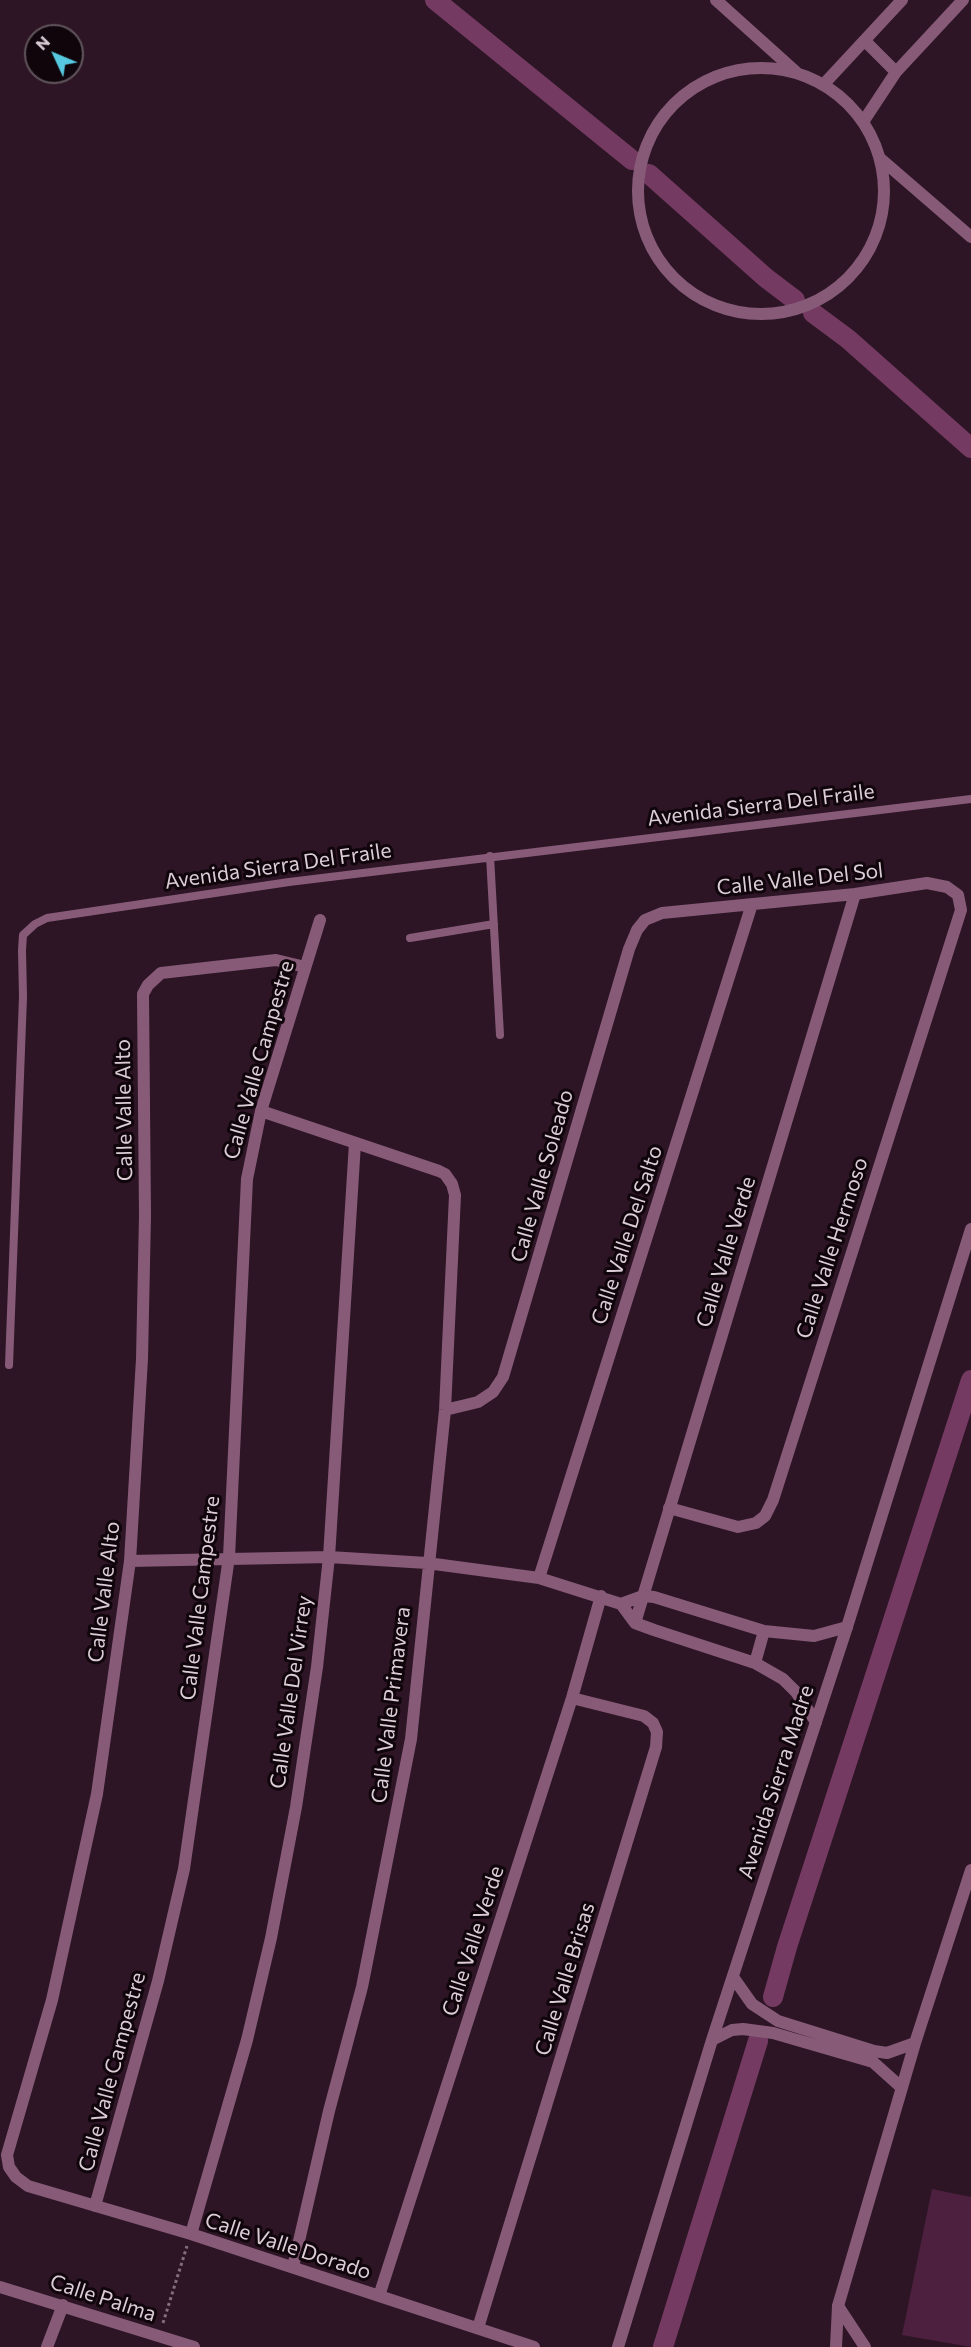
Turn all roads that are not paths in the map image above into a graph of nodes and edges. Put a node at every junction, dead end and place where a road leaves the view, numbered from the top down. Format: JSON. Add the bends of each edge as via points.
{"nodes":[{"id":1,"x":716,"y":0,"type":"edge"},
{"id":2,"x":902,"y":0,"type":"edge"},
{"id":3,"x":963,"y":0,"type":"edge"},
{"id":4,"x":865,"y":41,"type":"junction"},
{"id":5,"x":896,"y":72,"type":"junction"},
{"id":6,"x":796,"y":73,"type":"junction"},
{"id":7,"x":823,"y":85,"type":"junction"},
{"id":8,"x":863,"y":122,"type":"junction"},
{"id":9,"x":882,"y":160,"type":"junction"},
{"id":10,"x":971,"y":237,"type":"edge"},
{"id":11,"x":971,"y":799,"type":"edge"},
{"id":12,"x":490,"y":856,"type":"junction"},
{"id":13,"x":855,"y":894,"type":"junction"},
{"id":14,"x":958,"y":895,"type":"joint"},
{"id":15,"x":752,"y":904,"type":"junction"},
{"id":16,"x":320,"y":920,"type":"dead end"},
{"id":17,"x":645,"y":920,"type":"joint"},
{"id":18,"x":494,"y":924,"type":"junction"},
{"id":19,"x":410,"y":938,"type":"dead end"},
{"id":20,"x":305,"y":967,"type":"junction"},
{"id":21,"x":500,"y":1035,"type":"dead end"},
{"id":22,"x":261,"y":1111,"type":"junction"},
{"id":23,"x":355,"y":1143,"type":"junction"},
{"id":24,"x":971,"y":1229,"type":"edge"},
{"id":25,"x":9,"y":1365,"type":"dead end"},
{"id":26,"x":445,"y":1410,"type":"junction"},
{"id":27,"x":669,"y":1508,"type":"junction"},
{"id":28,"x":229,"y":1557,"type":"junction"},
{"id":29,"x":329,"y":1557,"type":"junction"},
{"id":30,"x":130,"y":1561,"type":"junction"},
{"id":31,"x":427,"y":1563,"type":"junction"},
{"id":32,"x":539,"y":1578,"type":"junction"},
{"id":33,"x":601,"y":1596,"type":"junction"},
{"id":34,"x":643,"y":1596,"type":"junction"},
{"id":35,"x":621,"y":1604,"type":"junction"},
{"id":36,"x":636,"y":1623,"type":"junction"},
{"id":37,"x":847,"y":1627,"type":"junction"},
{"id":38,"x":764,"y":1631,"type":"junction"},
{"id":39,"x":755,"y":1663,"type":"junction"},
{"id":40,"x":572,"y":1698,"type":"junction"},
{"id":41,"x":816,"y":1722,"type":"junction"},
{"id":42,"x":971,"y":1870,"type":"edge"},
{"id":43,"x":733,"y":1977,"type":"junction"},
{"id":44,"x":712,"y":2040,"type":"junction"},
{"id":45,"x":915,"y":2043,"type":"junction"},
{"id":46,"x":902,"y":2088,"type":"junction"},
{"id":47,"x":28,"y":2186,"type":"joint"},
{"id":48,"x":95,"y":2206,"type":"junction"},
{"id":49,"x":191,"y":2235,"type":"junction"},
{"id":50,"x":293,"y":2267,"type":"junction"},
{"id":51,"x":0,"y":2287,"type":"edge"},
{"id":52,"x":379,"y":2296,"type":"junction"},
{"id":53,"x":63,"y":2306,"type":"junction"},
{"id":54,"x":838,"y":2306,"type":"junction"},
{"id":55,"x":478,"y":2328,"type":"junction"},
{"id":56,"x":157,"y":2342,"type":"edge"},
{"id":57,"x":47,"y":2347,"type":"edge"},
{"id":58,"x":194,"y":2347,"type":"edge"},
{"id":59,"x":534,"y":2347,"type":"edge"},
{"id":60,"x":618,"y":2347,"type":"edge"},
{"id":61,"x":836,"y":2347,"type":"edge"},
{"id":62,"x":865,"y":2347,"type":"edge"}],
"edges":[{"from":1,"to":6,"type":"street"},
{"from":2,"to":4,"type":"street"},
{"from":3,"to":5,"type":"street"},
{"from":4,"to":5,"type":"street"},
{"from":4,"to":7,"type":"street"},
{"from":5,"to":8,"type":"street"},
{"from":6,"to":7,"type":"street"},
{"from":6,"to":9,"type":"street","via":[[760,68],[707,81],[676,102],[654,131],[640,165],[640,220],[654,254],[677,283],[708,303],[743,314],[780,313],[823,297],[845,281],[876,236],[884,200]]},
{"from":7,"to":8,"type":"street"},
{"from":8,"to":9,"type":"street"},
{"from":9,"to":10,"type":"street"},
{"from":11,"to":12,"type":"lane","name":"Avenida Sierra Del Fraile"},
{"from":12,"to":18,"type":"lane"},
{"from":12,"to":25,"type":"lane","name":"Avenida Sierra Del Fraile","via":[[47,918],[27,930],[22,950]]},
{"from":13,"to":14,"type":"street","name":"Calle Valle Del Sol","via":[[927,883],[947,886]]},
{"from":13,"to":15,"type":"street","name":"Calle Valle Del Sol"},
{"from":13,"to":27,"type":"street","name":"Calle Valle Verde"},
{"from":14,"to":27,"type":"street","name":"Calle Valle Hermoso","via":[[961,910],[773,1500],[765,1516],[756,1523],[738,1527]]},
{"from":15,"to":17,"type":"street","name":"Calle Valle Del Sol","via":[[662,913]]},
{"from":15,"to":32,"type":"street","name":"Calle Valle Del Salto"},
{"from":16,"to":20,"type":"street","name":"Calle Valle Campestre"},
{"from":17,"to":26,"type":"street","name":"Calle Valle Soleado","via":[[629,949],[504,1377],[493,1392],[478,1402]]},
{"from":18,"to":19,"type":"lane"},
{"from":18,"to":21,"type":"lane"},
{"from":20,"to":22,"type":"street","name":"Calle Valle Campestre"},
{"from":20,"to":30,"type":"street","name":"Calle Valle Alto","via":[[276,960],[161,973],[148,985],[141,1002],[146,1215]]},
{"from":22,"to":23,"type":"street"},
{"from":22,"to":28,"type":"street","name":"Calle Valle Campestre","via":[[247,1179]]},
{"from":23,"to":26,"type":"street","name":"Calle Valle Primavera","via":[[445,1174],[455,1195]]},
{"from":23,"to":29,"type":"street","name":"Calle Valle Del Virrey"},
{"from":24,"to":37,"type":"street","name":"Avenida Sierra Madre"},
{"from":26,"to":31,"type":"street","name":"Calle Valle Primavera"},
{"from":27,"to":34,"type":"street","name":"Calle Valle Verde"},
{"from":28,"to":29,"type":"street"},
{"from":28,"to":30,"type":"street"},
{"from":28,"to":48,"type":"street","name":"Calle Valle Campestre","via":[[184,1869],[158,1981]]},
{"from":29,"to":31,"type":"street"},
{"from":29,"to":49,"type":"street","name":"Calle Valle Del Virrey","via":[[296,1807],[271,1938],[247,2040]]},
{"from":30,"to":47,"type":"street","name":"Calle Valle Alto","via":[[94,1805],[52,2000],[7,2155],[9,2167]]},
{"from":31,"to":32,"type":"street"},
{"from":31,"to":50,"type":"street","name":"Calle Valle Primavera","via":[[411,1739],[391,1852]]},
{"from":32,"to":33,"type":"street"},
{"from":33,"to":35,"type":"street"},
{"from":33,"to":40,"type":"street","name":"Calle Valle Verde"},
{"from":34,"to":35,"type":"street"},
{"from":34,"to":36,"type":"street","name":"Calle Valle Verde"},
{"from":34,"to":38,"type":"street"},
{"from":35,"to":36,"type":"street"},
{"from":36,"to":39,"type":"street"},
{"from":37,"to":38,"type":"street","via":[[814,1636]]},
{"from":37,"to":41,"type":"street","name":"Avenida Sierra Madre"},
{"from":38,"to":39,"type":"street"},
{"from":39,"to":41,"type":"street","via":[[783,1679]]},
{"from":40,"to":52,"type":"street","name":"Calle Valle Verde"},
{"from":40,"to":55,"type":"street","name":"Calle Valle Brisas","via":[[644,1716],[657,1732],[656,1747]]},
{"from":41,"to":43,"type":"street","name":"Avenida Sierra Madre"},
{"from":42,"to":45,"type":"street"},
{"from":43,"to":44,"type":"street","name":"Avenida Sierra Madre"},
{"from":43,"to":45,"type":"street","via":[[752,2004],[778,2021],[874,2051],[887,2053]]},
{"from":44,"to":46,"type":"street","via":[[732,2030],[773,2033],[873,2062]]},
{"from":44,"to":60,"type":"street","name":"Avenida Sierra Madre"},
{"from":45,"to":46,"type":"street"},
{"from":46,"to":54,"type":"street"},
{"from":47,"to":48,"type":"street","name":"Calle Valle Dorado"},
{"from":48,"to":49,"type":"street","name":"Calle Valle Dorado"},
{"from":49,"to":50,"type":"street","name":"Calle Valle Dorado"},
{"from":50,"to":52,"type":"street","name":"Calle Valle Dorado"},
{"from":51,"to":53,"type":"street","name":"Calle Palma"},
{"from":52,"to":55,"type":"street","name":"Calle Valle Dorado"},
{"from":53,"to":56,"type":"street","name":"Calle Palma"},
{"from":53,"to":57,"type":"street"},
{"from":54,"to":61,"type":"street"},
{"from":54,"to":62,"type":"street"},
{"from":55,"to":59,"type":"street","name":"Calle Valle Dorado"},
{"from":56,"to":58,"type":"street","name":"Calle Palma"}]}
